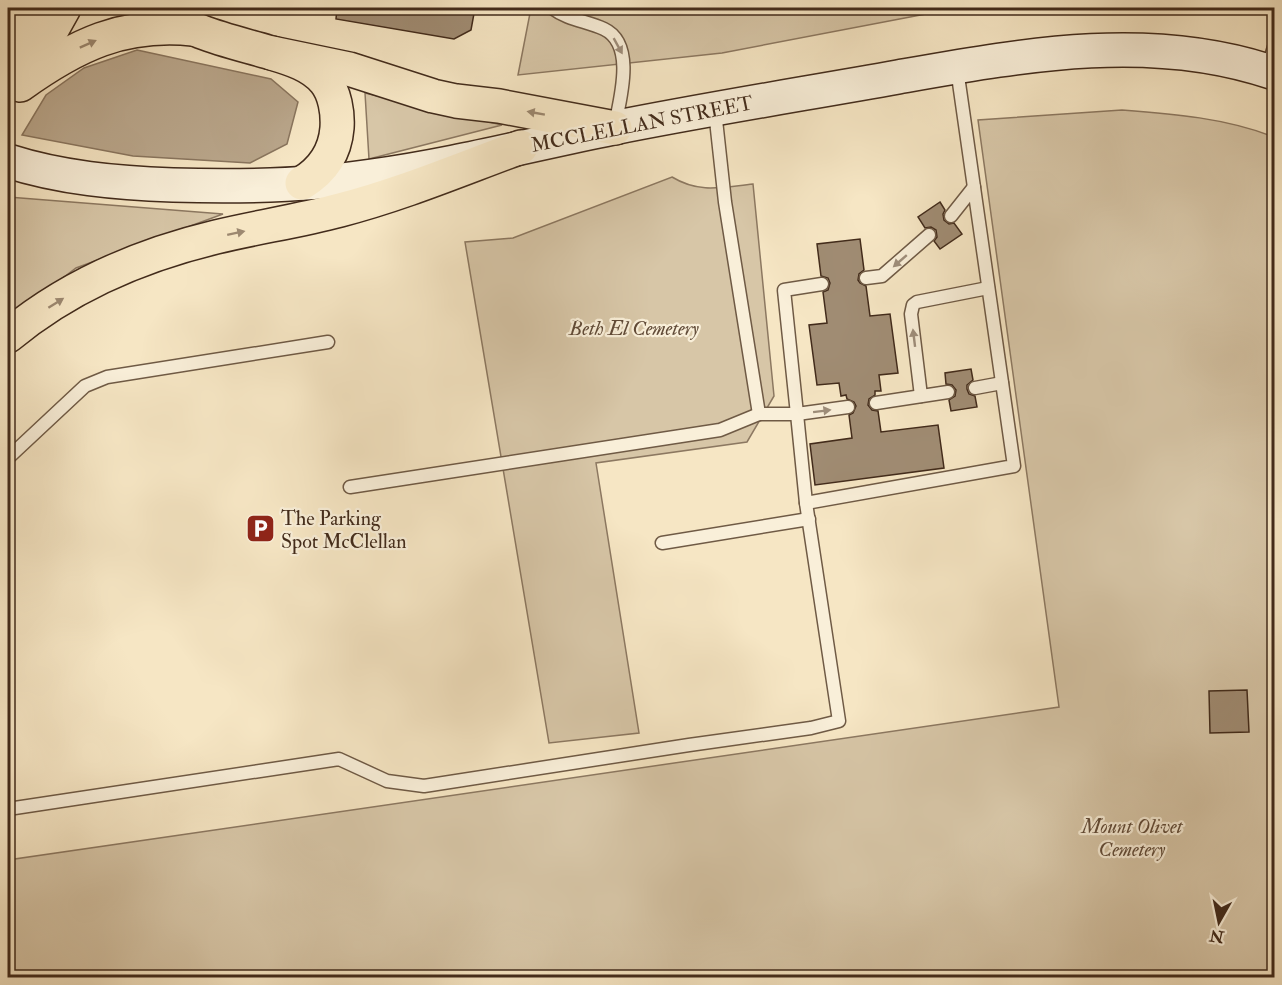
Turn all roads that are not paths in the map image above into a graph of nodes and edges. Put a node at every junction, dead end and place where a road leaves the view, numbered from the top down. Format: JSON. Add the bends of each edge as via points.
{"nodes":[{"id":1,"x":29,"y":8,"type":"edge"},
{"id":2,"x":64,"y":8,"type":"edge"},
{"id":3,"x":159,"y":8,"type":"edge"},
{"id":4,"x":552,"y":8,"type":"edge"},
{"id":5,"x":196,"y":30,"type":"junction"},
{"id":6,"x":272,"y":53,"type":"junction"},
{"id":7,"x":1272,"y":64,"type":"edge"},
{"id":8,"x":956,"y":67,"type":"junction"},
{"id":9,"x":12,"y":84,"type":"edge"},
{"id":10,"x":715,"y":110,"type":"junction"},
{"id":11,"x":615,"y":128,"type":"junction"},
{"id":12,"x":521,"y":147,"type":"junction"},
{"id":13,"x":10,"y":162,"type":"edge"},
{"id":14,"x":302,"y":183,"type":"junction"},
{"id":15,"x":974,"y":187,"type":"junction"},
{"id":16,"x":951,"y":216,"type":"dead end"},
{"id":17,"x":929,"y":235,"type":"dead end"},
{"id":18,"x":866,"y":278,"type":"dead end"},
{"id":19,"x":822,"y":284,"type":"dead end"},
{"id":20,"x":988,"y":288,"type":"junction"},
{"id":21,"x":8,"y":336,"type":"edge"},
{"id":22,"x":328,"y":342,"type":"dead end"},
{"id":23,"x":1002,"y":383,"type":"junction"},
{"id":24,"x":975,"y":388,"type":"dead end"},
{"id":25,"x":948,"y":392,"type":"dead end"},
{"id":26,"x":921,"y":396,"type":"junction"},
{"id":27,"x":876,"y":403,"type":"dead end"},
{"id":28,"x":848,"y":407,"type":"dead end"},
{"id":29,"x":759,"y":414,"type":"junction"},
{"id":30,"x":797,"y":414,"type":"junction"},
{"id":31,"x":8,"y":458,"type":"edge"},
{"id":32,"x":350,"y":487,"type":"dead end"},
{"id":33,"x":806,"y":503,"type":"junction"},
{"id":34,"x":809,"y":519,"type":"junction"},
{"id":35,"x":662,"y":543,"type":"dead end"},
{"id":36,"x":8,"y":809,"type":"edge"}],
"edges":[{"from":1,"to":9,"type":"main road"},
{"from":2,"to":9,"type":"main road"},
{"from":3,"to":5,"type":"main road"},
{"from":4,"to":11,"type":"lane","one_way":true,"via":[[607,30],[621,47],[625,65]]},
{"from":5,"to":6,"type":"main road"},
{"from":9,"to":5,"type":"main road","one_way":true,"via":[[108,36],[145,28]]},
{"from":11,"to":6,"type":"main road","one_way":true,"via":[[433,96],[349,69]]},
{"from":6,"to":14,"type":"main road","via":[[317,72],[331,89],[334,100],[338,123],[330,156],[325,166]]},
{"from":7,"to":8,"type":"main road","name":"MCCLELLAN STREET","via":[[1125,49],[1057,53]]},
{"from":8,"to":10,"type":"main road","name":"MCCLELLAN STREET"},
{"from":8,"to":15,"type":"lane"},
{"from":10,"to":11,"type":"main road","name":"MCCLELLAN STREET"},
{"from":10,"to":29,"type":"lane"},
{"from":11,"to":12,"type":"main road","name":"MCCLELLAN STREET"},
{"from":12,"to":14,"type":"main road","name":"MCCLELLAN STREET","via":[[398,172]]},
{"from":21,"to":12,"type":"main road","one_way":true,"via":[[78,290],[141,260],[216,237],[373,201]]},
{"from":13,"to":14,"type":"main road","name":"MCCLELLAN STREET","via":[[122,183]]},
{"from":15,"to":16,"type":"lane"},
{"from":15,"to":20,"type":"lane"},
{"from":17,"to":18,"type":"lane","one_way":true,"via":[[882,276]]},
{"from":19,"to":30,"type":"lane","via":[[784,290]]},
{"from":20,"to":23,"type":"lane"},
{"from":26,"to":20,"type":"lane","one_way":true,"via":[[912,305]]},
{"from":22,"to":31,"type":"lane","via":[[106,377],[85,386]]},
{"from":23,"to":24,"type":"lane"},
{"from":23,"to":33,"type":"lane","via":[[1014,466]]},
{"from":25,"to":26,"type":"lane"},
{"from":26,"to":27,"type":"lane"},
{"from":30,"to":28,"type":"lane","one_way":true},
{"from":29,"to":30,"type":"lane"},
{"from":29,"to":32,"type":"lane","via":[[720,430]]},
{"from":30,"to":33,"type":"lane"},
{"from":33,"to":34,"type":"lane"},
{"from":34,"to":35,"type":"lane"},
{"from":34,"to":36,"type":"lane","via":[[839,721],[423,786],[387,781],[339,759]]}]}
